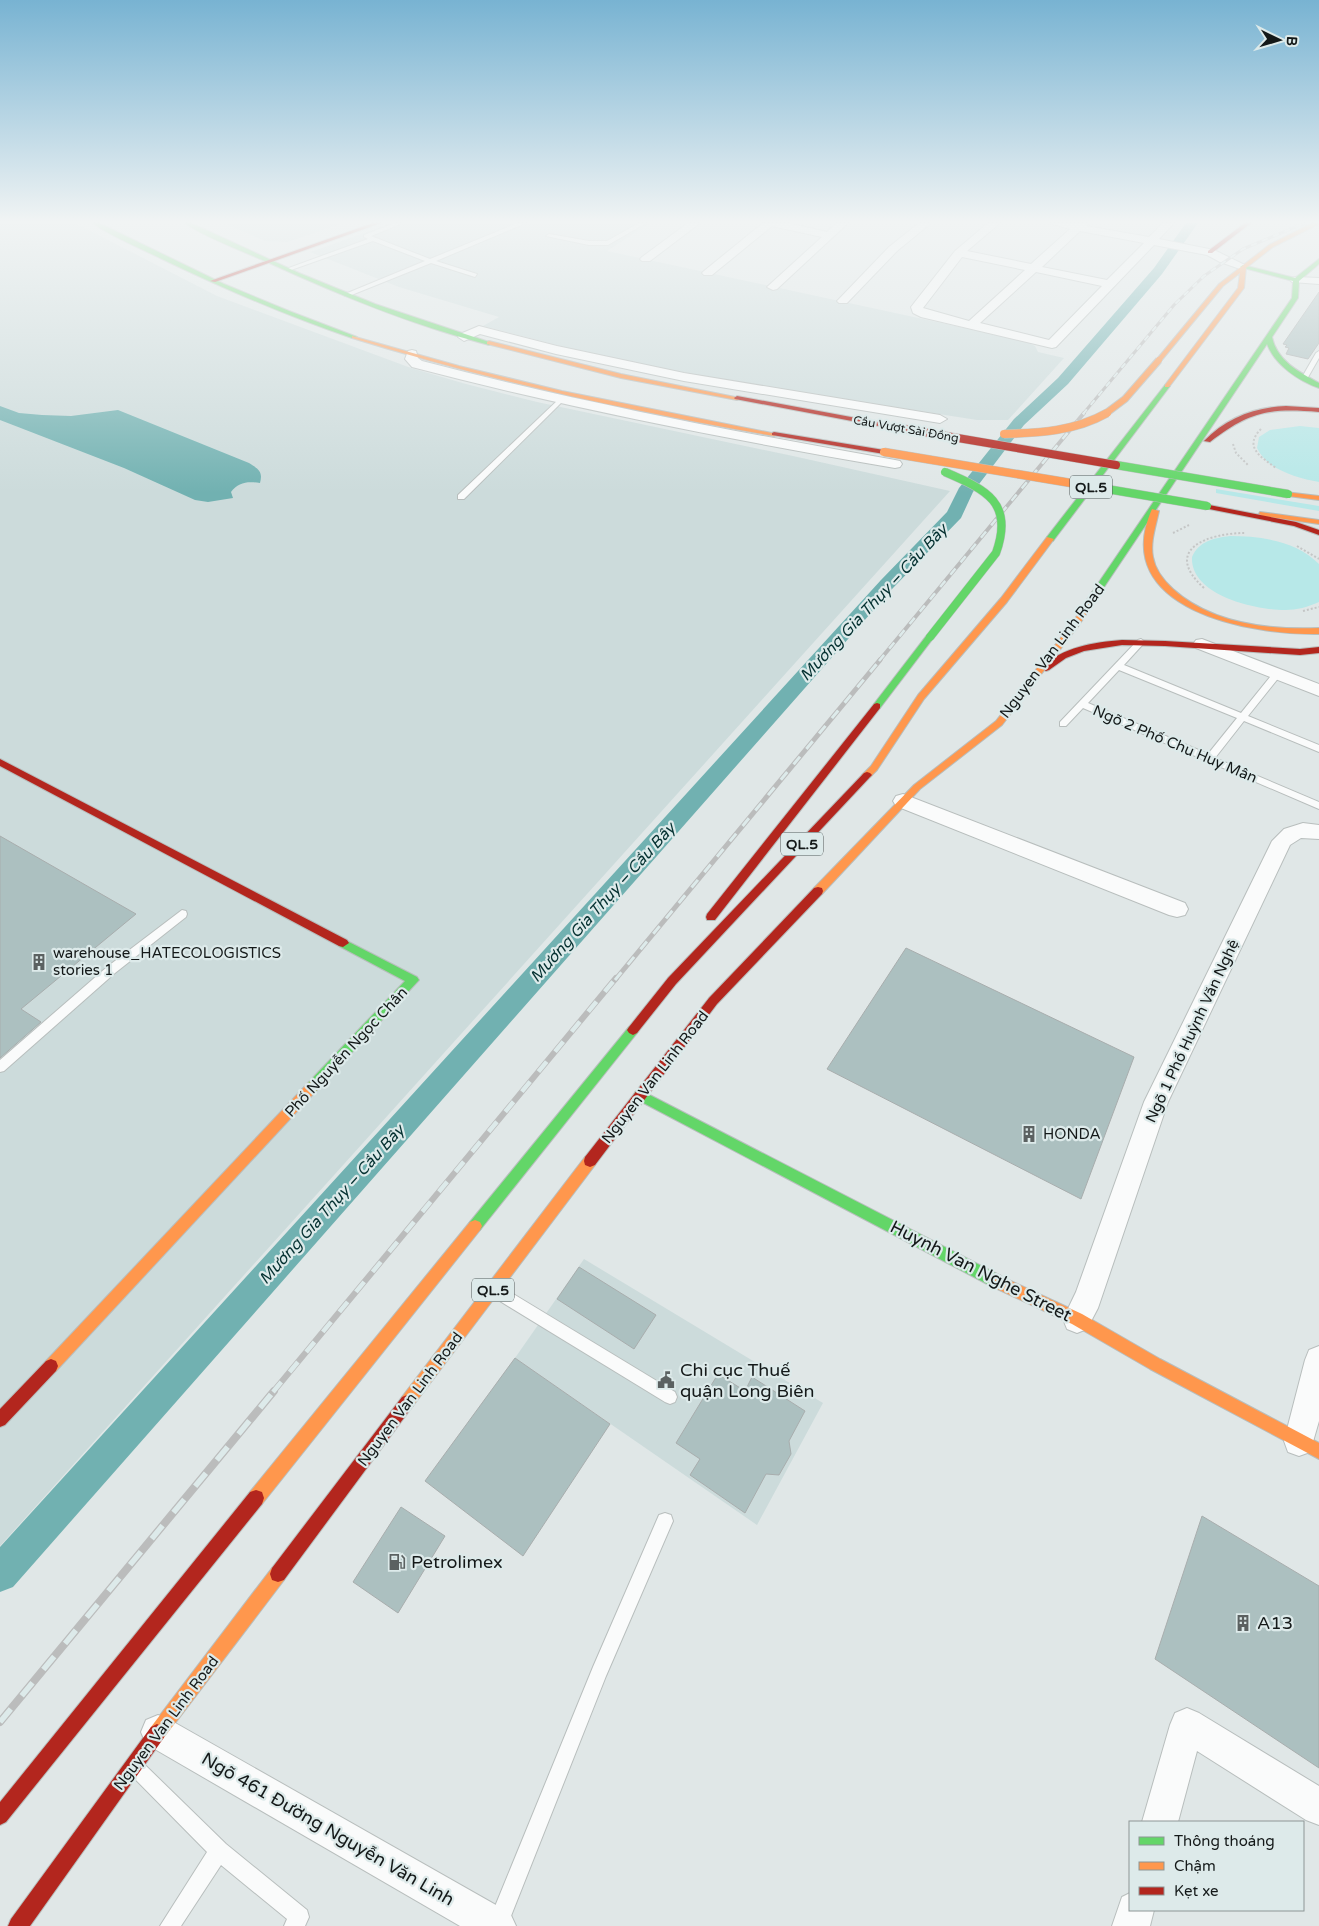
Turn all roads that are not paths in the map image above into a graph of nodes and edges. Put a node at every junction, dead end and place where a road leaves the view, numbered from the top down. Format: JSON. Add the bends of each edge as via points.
{"nodes":[{"id":1,"x":286,"y":313,"type":"edge"},
{"id":2,"x":397,"y":313,"type":"edge"},
{"id":3,"x":923,"y":313,"type":"edge"},
{"id":4,"x":984,"y":313,"type":"edge"},
{"id":5,"x":1082,"y":313,"type":"edge"},
{"id":6,"x":1197,"y":313,"type":"edge"},
{"id":7,"x":1222,"y":313,"type":"edge"},
{"id":8,"x":1285,"y":313,"type":"edge"},
{"id":9,"x":971,"y":325,"type":"junction"},
{"id":10,"x":1269,"y":336,"type":"junction"},
{"id":11,"x":464,"y":337,"type":"junction"},
{"id":12,"x":1319,"y":353,"type":"edge"},
{"id":13,"x":412,"y":354,"type":"junction"},
{"id":14,"x":1304,"y":379,"type":"junction"},
{"id":15,"x":1319,"y":386,"type":"edge"},
{"id":16,"x":561,"y":400,"type":"junction"},
{"id":17,"x":1319,"y":410,"type":"edge"},
{"id":18,"x":940,"y":420,"type":"dead end"},
{"id":19,"x":905,"y":429,"type":"junction"},
{"id":20,"x":884,"y":452,"type":"junction"},
{"id":21,"x":895,"y":464,"type":"dead end"},
{"id":22,"x":1178,"y":470,"type":"junction"},
{"id":23,"x":461,"y":497,"type":"dead end"},
{"id":24,"x":1319,"y":499,"type":"edge"},
{"id":25,"x":1157,"y":502,"type":"junction"},
{"id":26,"x":1207,"y":506,"type":"junction"},
{"id":27,"x":1319,"y":522,"type":"edge"},
{"id":28,"x":1319,"y":533,"type":"edge"},
{"id":29,"x":1319,"y":631,"type":"edge"},
{"id":30,"x":1141,"y":642,"type":"junction"},
{"id":31,"x":1202,"y":644,"type":"junction"},
{"id":32,"x":1319,"y":650,"type":"edge"},
{"id":33,"x":1118,"y":666,"type":"junction"},
{"id":34,"x":1277,"y":674,"type":"junction"},
{"id":35,"x":1319,"y":690,"type":"edge"},
{"id":36,"x":1018,"y":698,"type":"junction"},
{"id":37,"x":1082,"y":704,"type":"junction"},
{"id":38,"x":1242,"y":717,"type":"junction"},
{"id":39,"x":1063,"y":724,"type":"dead end"},
{"id":40,"x":1319,"y":749,"type":"edge"},
{"id":41,"x":1209,"y":759,"type":"junction"},
{"id":42,"x":0,"y":762,"type":"edge"},
{"id":43,"x":903,"y":801,"type":"junction"},
{"id":44,"x":1319,"y":806,"type":"edge"},
{"id":45,"x":1319,"y":832,"type":"edge"},
{"id":46,"x":1177,"y":909,"type":"dead end"},
{"id":47,"x":182,"y":914,"type":"dead end"},
{"id":48,"x":672,"y":981,"type":"junction"},
{"id":49,"x":0,"y":1067,"type":"edge"},
{"id":50,"x":640,"y":1095,"type":"junction"},
{"id":51,"x":493,"y":1289,"type":"junction"},
{"id":52,"x":1077,"y":1319,"type":"junction"},
{"id":53,"x":1319,"y":1360,"type":"edge"},
{"id":54,"x":670,"y":1397,"type":"dead end"},
{"id":55,"x":0,"y":1420,"type":"edge"},
{"id":56,"x":1309,"y":1446,"type":"edge"},
{"id":57,"x":665,"y":1521,"type":"dead end"},
{"id":58,"x":158,"y":1732,"type":"junction"},
{"id":59,"x":134,"y":1766,"type":"junction"},
{"id":60,"x":1319,"y":1807,"type":"edge"},
{"id":61,"x":0,"y":1816,"type":"edge"},
{"id":62,"x":1160,"y":1821,"type":"edge"},
{"id":63,"x":219,"y":1850,"type":"junction"},
{"id":64,"x":1135,"y":1911,"type":"edge"},
{"id":65,"x":18,"y":1926,"type":"edge"},
{"id":66,"x":170,"y":1926,"type":"edge"},
{"id":67,"x":294,"y":1926,"type":"edge"},
{"id":68,"x":497,"y":1926,"type":"edge"},
{"id":69,"x":1131,"y":1926,"type":"edge"}],
"edges":[{"from":1,"to":13,"type":"main road","name":"Cầu Vượt Sài Đồng"},
{"from":2,"to":11,"type":"main road","name":"Cầu Vượt Sài Đồng"},
{"from":3,"to":9,"type":"street"},
{"from":4,"to":9,"type":"street"},
{"from":5,"to":9,"type":"street","via":[[1052,344]]},
{"from":6,"to":19,"type":"main road","bridge":true,"via":[[1126,400],[1106,416],[1078,428],[1004,434]]},
{"from":7,"to":48,"type":"main road","number":"QL.5","via":[[1004,600],[921,697],[874,768]]},
{"from":8,"to":10,"type":"main road","name":"Nguyen Van Linh Road","number":"QL.5"},
{"from":10,"to":14,"type":"main road","via":[[1269,345],[1278,357]]},
{"from":10,"to":22,"type":"main road","name":"Nguyen Van Linh Road","number":"QL.5"},
{"from":11,"to":18,"type":"street","via":[[478,330],[684,377]]},
{"from":11,"to":19,"type":"main road","name":"Cầu Vượt Sài Đồng","via":[[639,380]]},
{"from":12,"to":14,"type":"lane"},
{"from":13,"to":16,"type":"street","via":[[410,359],[417,364]]},
{"from":13,"to":20,"type":"main road","name":"Cầu Vượt Sài Đồng","via":[[592,400],[718,425]]},
{"from":14,"to":15,"type":"main road"},
{"from":16,"to":21,"type":"street","via":[[714,432]]},
{"from":16,"to":23,"type":"lane"},
{"from":17,"to":22,"type":"main road","via":[[1276,407],[1253,410],[1222,428]]},
{"from":19,"to":24,"type":"main road","name":"Cầu Vượt Sài Đồng","bridge":true},
{"from":20,"to":26,"type":"main road","name":"Cầu Vượt Sài Đồng","bridge":true},
{"from":20,"to":48,"type":"main road","bridge":true,"via":[[964,479],[987,492],[1001,510],[1005,530],[998,552],[702,929]]},
{"from":22,"to":25,"type":"main road","name":"Nguyen Van Linh Road","number":"QL.5"},
{"from":25,"to":29,"type":"main road","via":[[1149,545],[1151,564],[1165,587],[1195,607],[1229,622],[1269,631]]},
{"from":25,"to":36,"type":"main road","name":"Nguyen Van Linh Road","number":"QL.5","via":[[1076,623]]},
{"from":26,"to":27,"type":"main road"},
{"from":26,"to":28,"type":"main road","via":[[1296,524]]},
{"from":30,"to":31,"type":"main road"},
{"from":30,"to":33,"type":"lane","name":"Ngõ 2 Phố Chu Huy Mân"},
{"from":30,"to":36,"type":"main road","via":[[1080,650],[1052,661]]},
{"from":31,"to":32,"type":"main road","via":[[1257,650]]},
{"from":31,"to":34,"type":"street"},
{"from":33,"to":37,"type":"lane","name":"Ngõ 2 Phố Chu Huy Mân"},
{"from":33,"to":38,"type":"lane"},
{"from":34,"to":35,"type":"street"},
{"from":34,"to":38,"type":"lane"},
{"from":36,"to":43,"type":"main road","name":"Nguyen Van Linh Road","number":"QL.5","via":[[999,722]]},
{"from":37,"to":39,"type":"lane"},
{"from":37,"to":41,"type":"lane","name":"Ngõ 2 Phố Chu Huy Mân"},
{"from":38,"to":40,"type":"lane"},
{"from":38,"to":41,"type":"lane"},
{"from":41,"to":44,"type":"lane","name":"Ngõ 2 Phố Chu Huy Mân"},
{"from":42,"to":55,"type":"main road","name":"Phố Nguyễn Ngọc Chân","via":[[413,980]]},
{"from":43,"to":46,"type":"street"},
{"from":43,"to":50,"type":"main road","name":"Nguyen Van Linh Road","number":"QL.5","via":[[714,1001]]},
{"from":45,"to":52,"type":"street","name":"Ngõ 1 Phố Huỳnh Văn Nghệ","via":[[1292,832],[1282,841],[1156,1102],[1088,1298]]},
{"from":47,"to":49,"type":"lane","via":[[111,970]]},
{"from":48,"to":61,"type":"main road","number":"QL.5"},
{"from":50,"to":51,"type":"main road","name":"Nguyen Van Linh Road","number":"QL.5"},
{"from":50,"to":52,"type":"main road","name":"Huynh Van Nghe Street","via":[[1007,1286]]},
{"from":51,"to":54,"type":"lane"},
{"from":51,"to":58,"type":"main road","name":"Nguyen Van Linh Road","number":"QL.5"},
{"from":52,"to":56,"type":"main road","name":"Huynh Van Nghe Street"},
{"from":53,"to":56,"type":"street"},
{"from":57,"to":68,"type":"lane"},
{"from":58,"to":59,"type":"main road","name":"Nguyen Van Linh Road","number":"QL.5"},
{"from":58,"to":68,"type":"street","name":"Ngõ 461 Đường Nguyễn Văn Linh"},
{"from":59,"to":63,"type":"lane"},
{"from":59,"to":65,"type":"main road","name":"Nguyen Van Linh Road","number":"QL.5"},
{"from":60,"to":62,"type":"street","via":[[1187,1725]]},
{"from":63,"to":66,"type":"lane"},
{"from":63,"to":67,"type":"lane","via":[[300,1917]]},
{"from":64,"to":69,"type":"street"}]}
